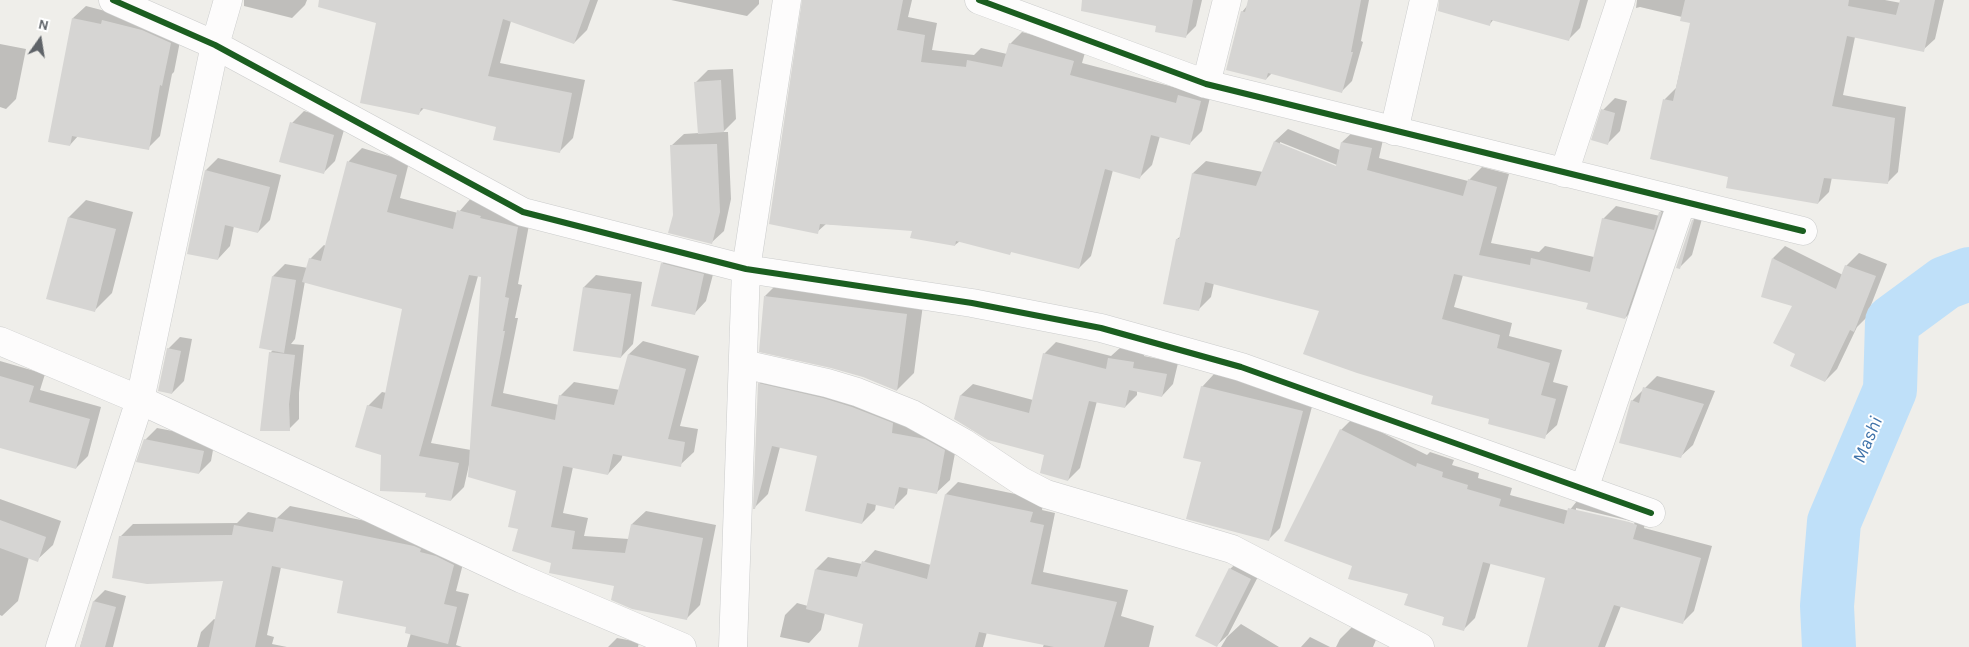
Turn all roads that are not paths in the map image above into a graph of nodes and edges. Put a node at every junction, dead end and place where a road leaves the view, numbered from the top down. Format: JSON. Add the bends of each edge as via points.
{"nodes":[{"id":1,"x":113,"y":0,"type":"edge"},
{"id":2,"x":228,"y":0,"type":"edge"},
{"id":3,"x":786,"y":0,"type":"edge"},
{"id":4,"x":979,"y":0,"type":"edge"},
{"id":5,"x":1227,"y":0,"type":"edge"},
{"id":6,"x":1424,"y":0,"type":"edge"},
{"id":7,"x":1621,"y":0,"type":"edge"},
{"id":8,"x":215,"y":45,"type":"junction"},
{"id":9,"x":1206,"y":84,"type":"junction"},
{"id":10,"x":1394,"y":131,"type":"junction"},
{"id":11,"x":1564,"y":173,"type":"junction"},
{"id":12,"x":1682,"y":201,"type":"junction"},
{"id":13,"x":1803,"y":231,"type":"dead end"},
{"id":14,"x":746,"y":269,"type":"junction"},
{"id":15,"x":0,"y":341,"type":"edge"},
{"id":16,"x":743,"y":364,"type":"junction"},
{"id":17,"x":140,"y":400,"type":"junction"},
{"id":18,"x":1584,"y":489,"type":"junction"},
{"id":19,"x":1651,"y":513,"type":"dead end"},
{"id":20,"x":60,"y":647,"type":"edge"},
{"id":21,"x":682,"y":647,"type":"edge"},
{"id":22,"x":733,"y":647,"type":"edge"},
{"id":23,"x":1420,"y":647,"type":"edge"}],
"edges":[{"from":1,"to":8,"type":"street"},
{"from":2,"to":8,"type":"street"},
{"from":3,"to":14,"type":"street"},
{"from":4,"to":9,"type":"street"},
{"from":5,"to":9,"type":"street"},
{"from":6,"to":10,"type":"street"},
{"from":7,"to":11,"type":"street"},
{"from":8,"to":14,"type":"street","via":[[523,212]]},
{"from":8,"to":17,"type":"street"},
{"from":9,"to":10,"type":"street"},
{"from":10,"to":11,"type":"street"},
{"from":11,"to":12,"type":"street"},
{"from":12,"to":13,"type":"street"},
{"from":12,"to":18,"type":"street"},
{"from":14,"to":16,"type":"street"},
{"from":14,"to":18,"type":"street","via":[[972,303],[1101,328],[1241,367]]},
{"from":15,"to":17,"type":"street"},
{"from":16,"to":22,"type":"street"},
{"from":16,"to":23,"type":"street","via":[[827,383],[912,414],[1046,494],[1232,549]]},
{"from":17,"to":20,"type":"street"},
{"from":17,"to":21,"type":"street","via":[[522,579]]},
{"from":18,"to":19,"type":"street"}]}
